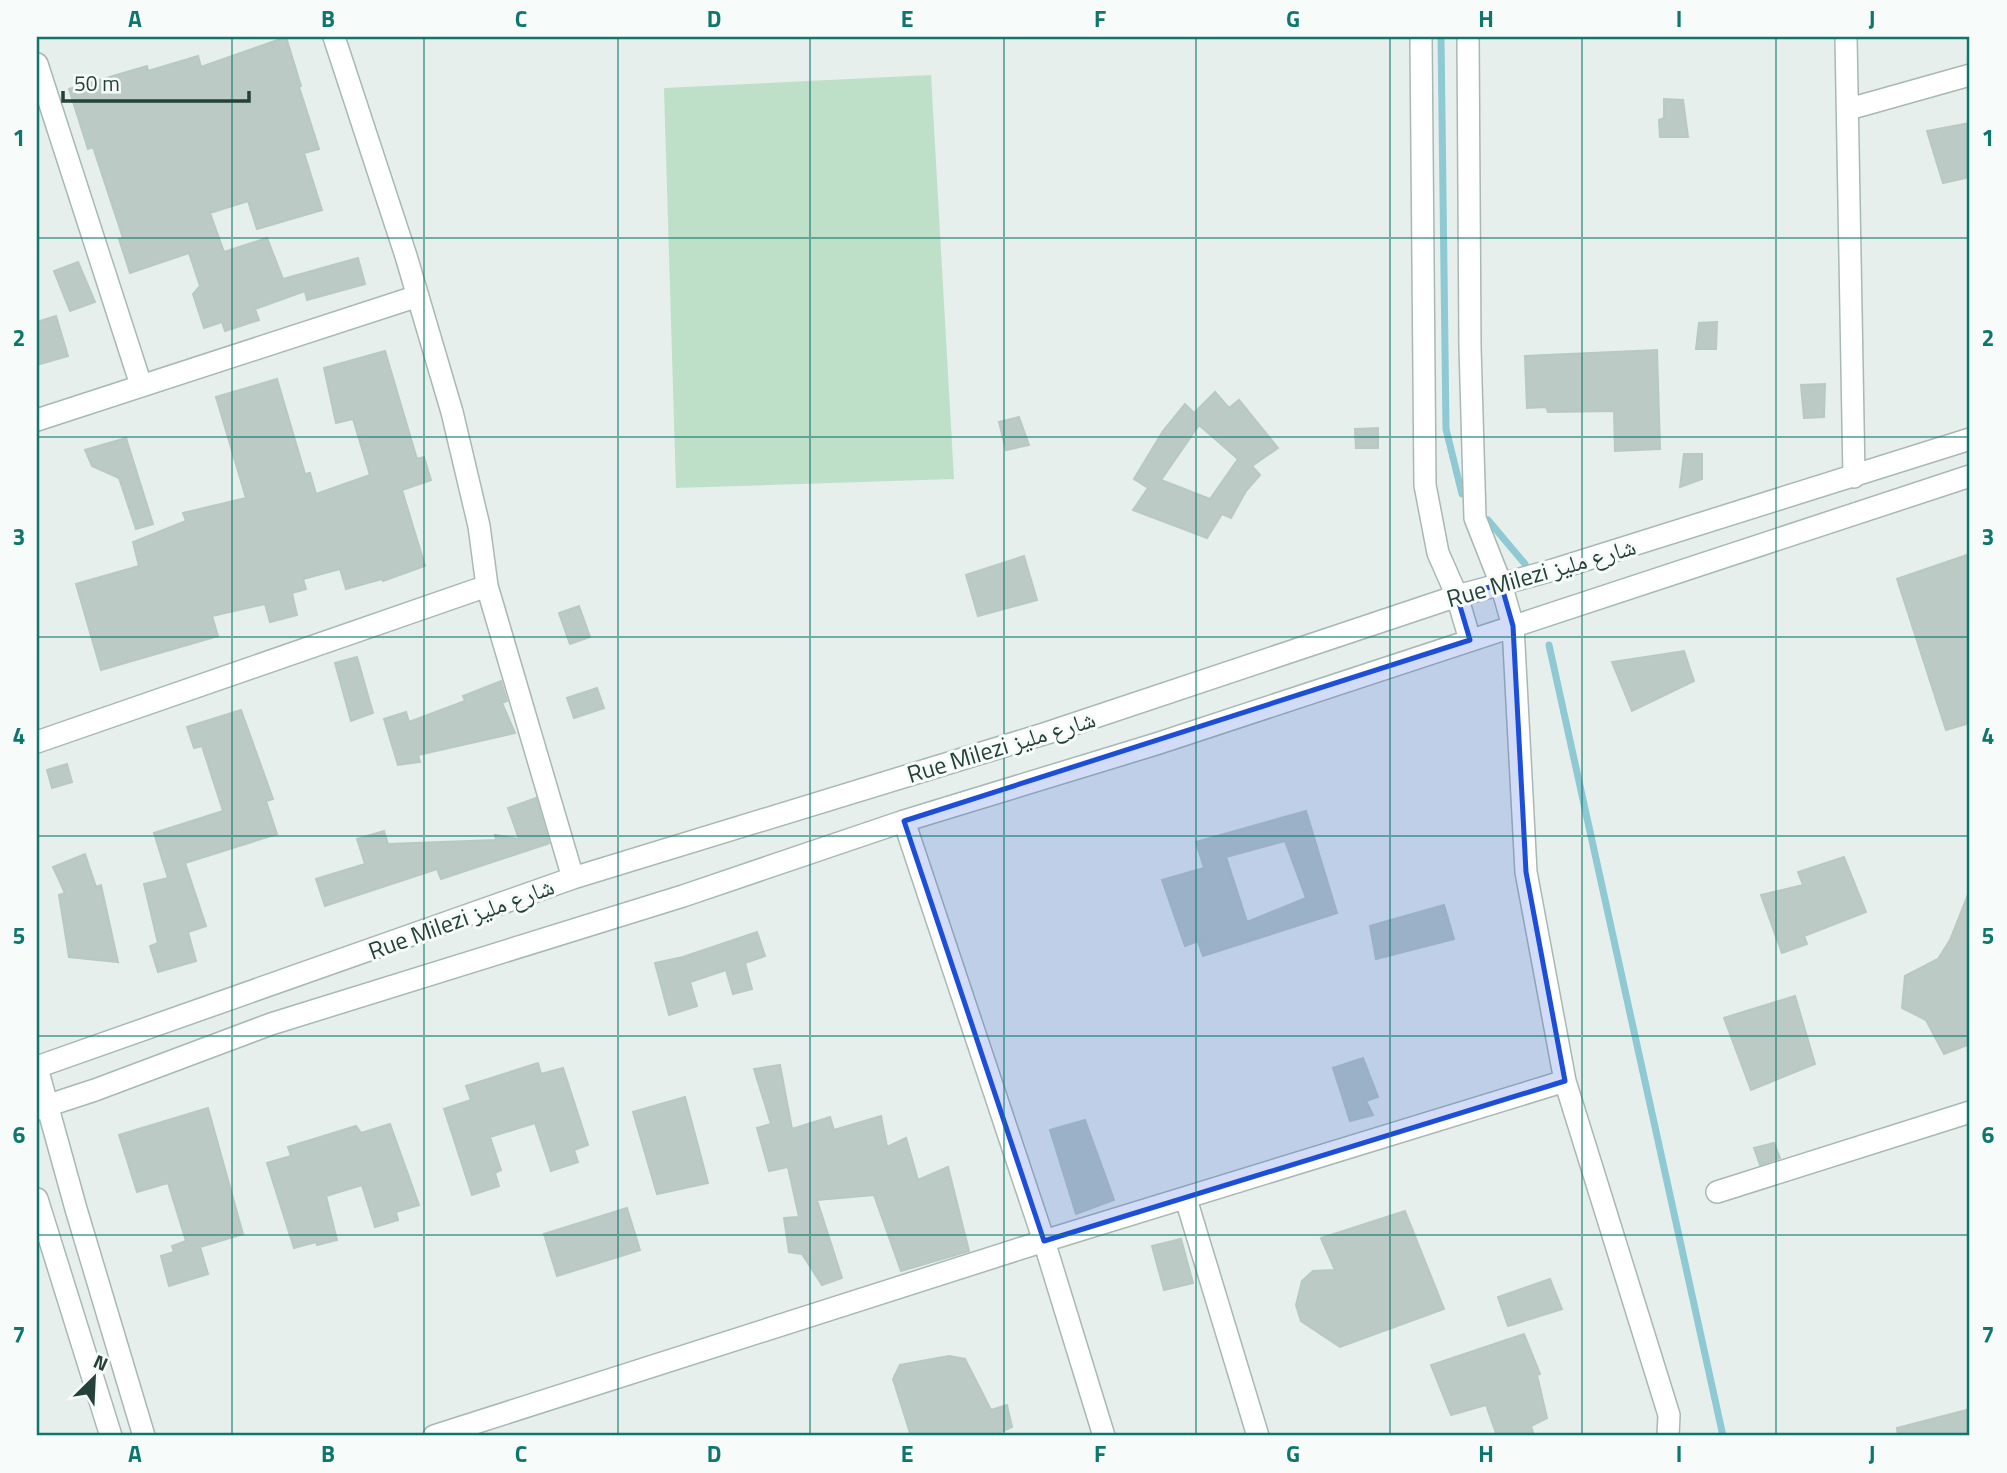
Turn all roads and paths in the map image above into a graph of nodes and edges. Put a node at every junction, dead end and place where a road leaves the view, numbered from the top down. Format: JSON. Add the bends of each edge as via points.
{"nodes":[{"id":1,"x":334,"y":37,"type":"edge"},
{"id":2,"x":1421,"y":37,"type":"edge"},
{"id":3,"x":1468,"y":37,"type":"edge"},
{"id":4,"x":1846,"y":37,"type":"edge"},
{"id":5,"x":37,"y":64,"type":"edge"},
{"id":6,"x":1970,"y":75,"type":"edge"},
{"id":7,"x":1849,"y":109,"type":"junction"},
{"id":8,"x":418,"y":296,"type":"junction"},
{"id":9,"x":141,"y":385,"type":"junction"},
{"id":10,"x":37,"y":420,"type":"edge"},
{"id":11,"x":1970,"y":439,"type":"edge"},
{"id":12,"x":1970,"y":476,"type":"edge"},
{"id":13,"x":1854,"y":477,"type":"junction"},
{"id":14,"x":1501,"y":583,"type":"junction"},
{"id":15,"x":487,"y":586,"type":"junction"},
{"id":16,"x":1457,"y":596,"type":"junction"},
{"id":17,"x":1513,"y":626,"type":"junction"},
{"id":18,"x":1470,"y":639,"type":"junction"},
{"id":19,"x":37,"y":742,"type":"edge"},
{"id":20,"x":904,"y":821,"type":"junction"},
{"id":21,"x":573,"y":878,"type":"junction"},
{"id":22,"x":37,"y":1068,"type":"edge"},
{"id":23,"x":1565,"y":1081,"type":"junction"},
{"id":24,"x":42,"y":1107,"type":"edge"},
{"id":25,"x":1970,"y":1112,"type":"edge"},
{"id":26,"x":1717,"y":1192,"type":"dead end"},
{"id":27,"x":37,"y":1199,"type":"edge"},
{"id":28,"x":1186,"y":1199,"type":"junction"},
{"id":29,"x":1044,"y":1241,"type":"junction"},
{"id":30,"x":111,"y":1436,"type":"edge"},
{"id":31,"x":144,"y":1436,"type":"edge"},
{"id":32,"x":433,"y":1436,"type":"edge"},
{"id":33,"x":1104,"y":1436,"type":"edge"},
{"id":34,"x":1258,"y":1436,"type":"edge"},
{"id":35,"x":1668,"y":1436,"type":"edge"}],
"edges":[{"from":1,"to":8,"type":"street"},
{"from":2,"to":16,"type":"street","via":[[1425,485],[1438,553]]},
{"from":3,"to":14,"type":"street","via":[[1475,518]]},
{"from":4,"to":7,"type":"street"},
{"from":5,"to":9,"type":"street"},
{"from":6,"to":7,"type":"street"},
{"from":7,"to":13,"type":"street"},
{"from":8,"to":9,"type":"street"},
{"from":8,"to":15,"type":"street","via":[[452,412],[479,526]]},
{"from":9,"to":10,"type":"street"},
{"from":11,"to":13,"type":"street","name":"Rue Milezi شارع مليز"},
{"from":12,"to":17,"type":"street","name":"Rue Milezi شارع مليز"},
{"from":13,"to":14,"type":"street","name":"Rue Milezi شارع مليز"},
{"from":14,"to":16,"type":"street","name":"Rue Milezi شارع مليز"},
{"from":14,"to":17,"type":"street"},
{"from":15,"to":19,"type":"street"},
{"from":15,"to":21,"type":"street"},
{"from":16,"to":18,"type":"street"},
{"from":16,"to":21,"type":"street","name":"Rue Milezi شارع مليز","via":[[1047,733]]},
{"from":17,"to":18,"type":"street","name":"Rue Milezi شارع مليز"},
{"from":17,"to":23,"type":"street","via":[[1526,872]]},
{"from":18,"to":20,"type":"street","name":"Rue Milezi شارع مليز","via":[[1156,744]]},
{"from":20,"to":24,"type":"street","name":"Rue Milezi شارع مليز","via":[[682,896],[271,1024]]},
{"from":20,"to":29,"type":"street"},
{"from":21,"to":22,"type":"street","name":"Rue Milezi شارع مليز"},
{"from":22,"to":24,"type":"street","name":"Rue Milezi شارع مليز"},
{"from":23,"to":28,"type":"street"},
{"from":23,"to":35,"type":"street","via":[[1669,1415]]},
{"from":24,"to":31,"type":"street","name":"Rue Milezi شارع مليز"},
{"from":25,"to":26,"type":"street"},
{"from":27,"to":30,"type":"street"},
{"from":28,"to":29,"type":"street"},
{"from":28,"to":34,"type":"street"},
{"from":29,"to":32,"type":"street"},
{"from":29,"to":33,"type":"street"}]}
